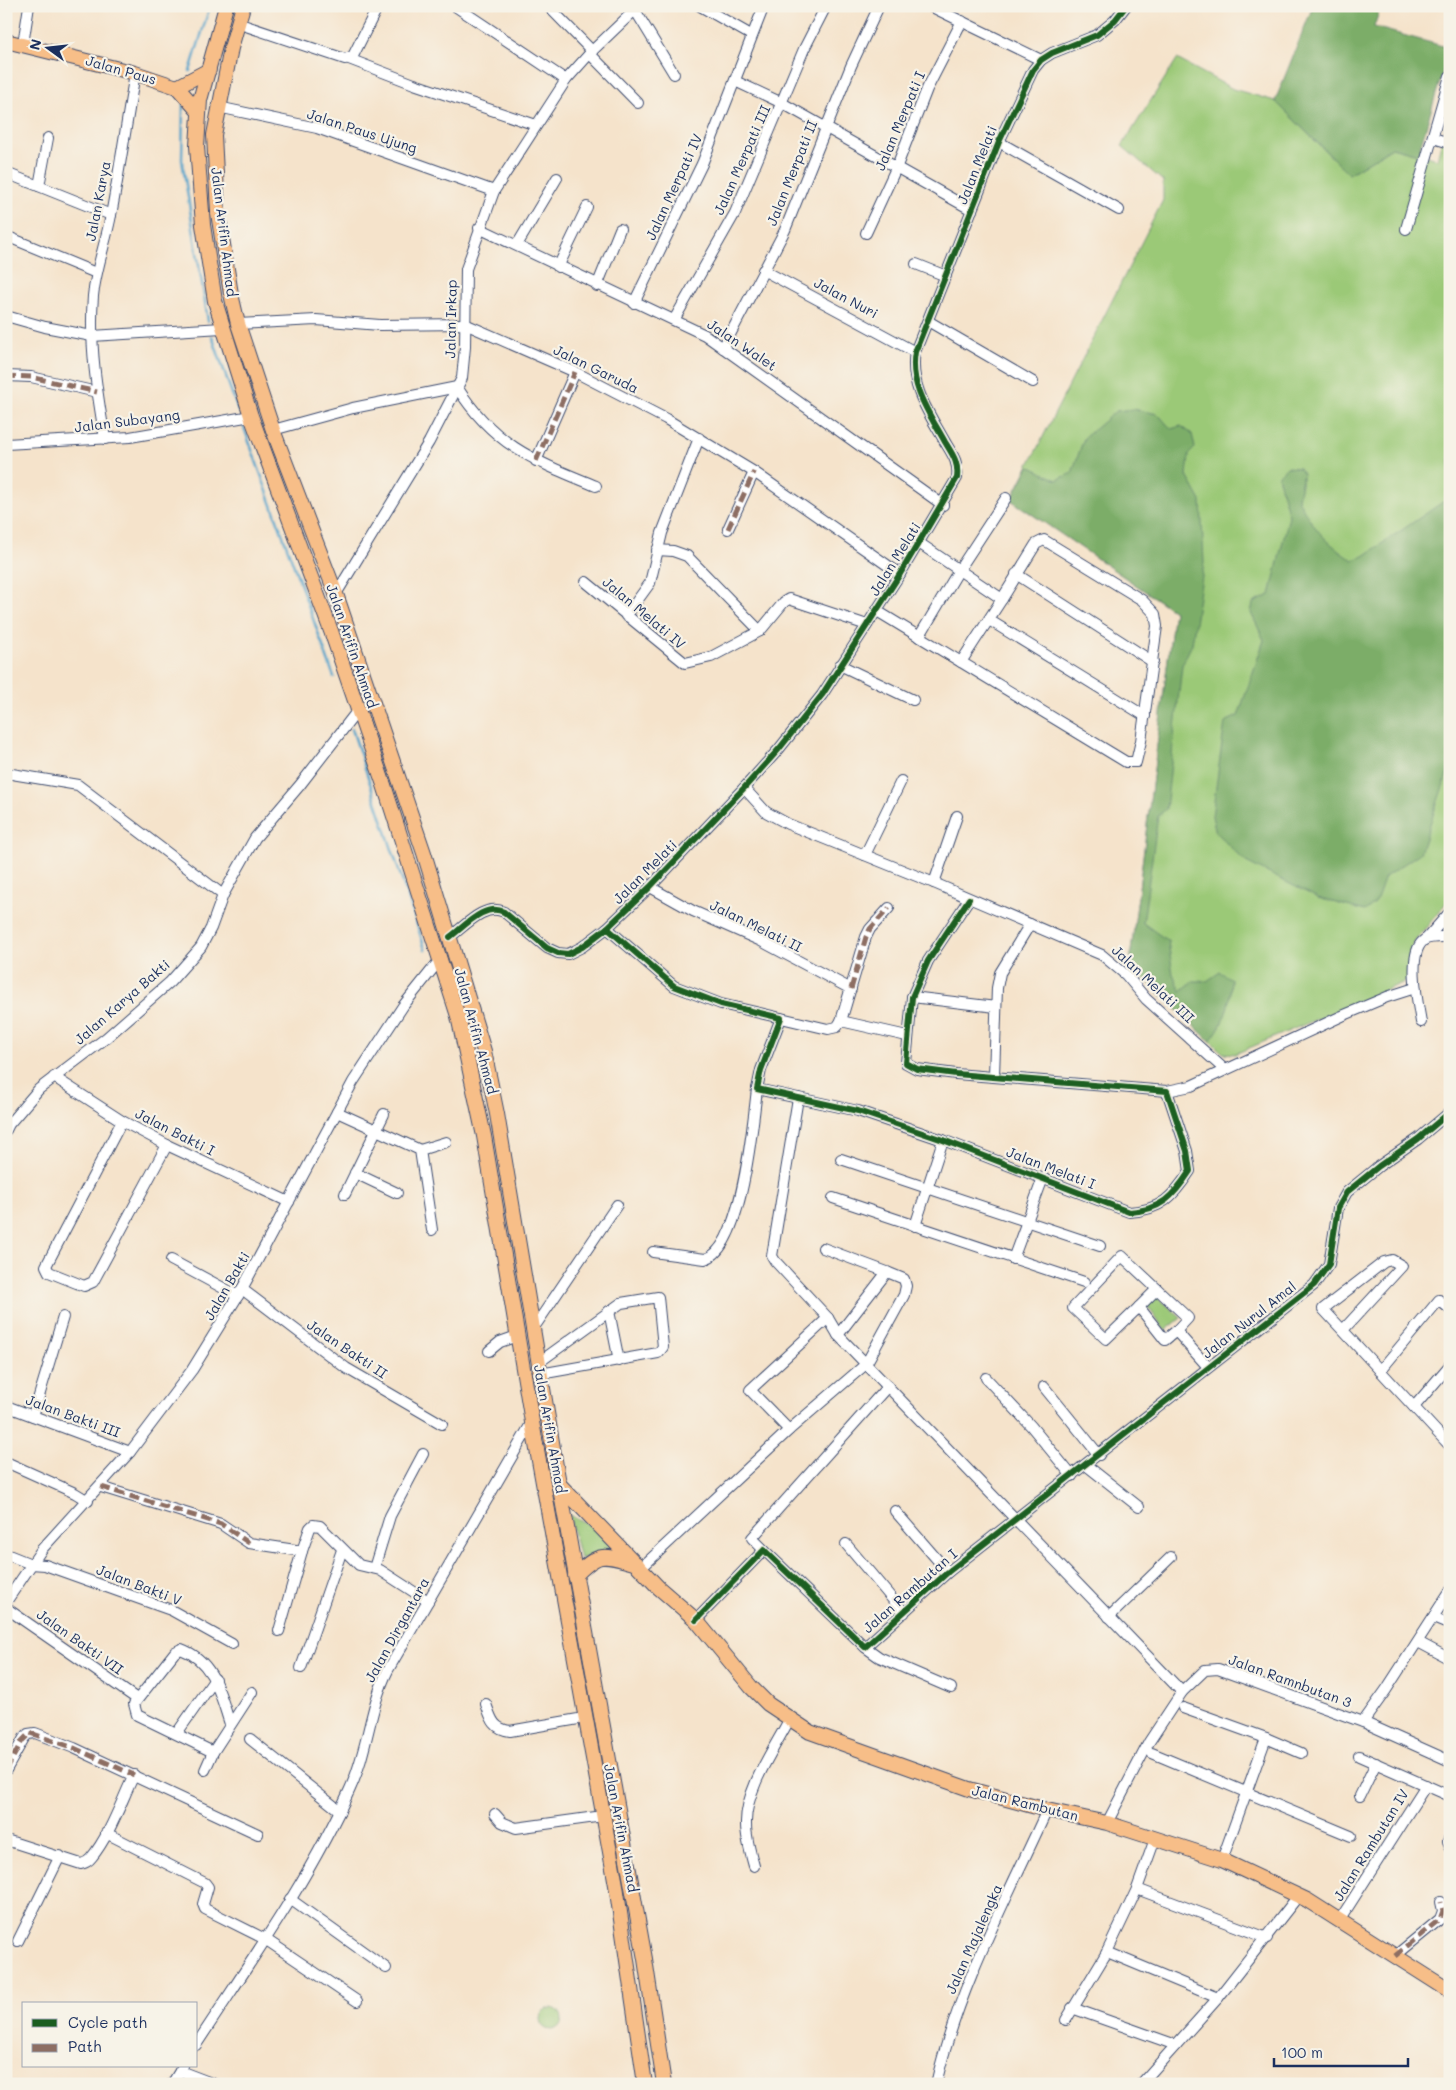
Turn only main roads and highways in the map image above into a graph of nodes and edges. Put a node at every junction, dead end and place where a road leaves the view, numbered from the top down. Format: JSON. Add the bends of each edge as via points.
{"nodes":[{"id":1,"x":226,"y":6,"type":"edge"},
{"id":2,"x":243,"y":6,"type":"edge"},
{"id":3,"x":6,"y":41,"type":"edge"},
{"id":4,"x":209,"y":70,"type":"junction"},
{"id":5,"x":177,"y":87,"type":"junction"},
{"id":6,"x":199,"y":112,"type":"junction"},
{"id":7,"x":345,"y":626,"type":"junction"},
{"id":8,"x":331,"y":631,"type":"junction"},
{"id":9,"x":517,"y":1230,"type":"junction"},
{"id":10,"x":500,"y":1234,"type":"junction"},
{"id":11,"x":559,"y":1484,"type":"junction"},
{"id":12,"x":639,"y":1566,"type":"junction"},
{"id":13,"x":575,"y":1576,"type":"junction"},
{"id":14,"x":631,"y":1882,"type":"junction"},
{"id":15,"x":616,"y":1885,"type":"junction"},
{"id":16,"x":1450,"y":1991,"type":"edge"},
{"id":17,"x":645,"y":2084,"type":"edge"},
{"id":18,"x":664,"y":2084,"type":"edge"}],
"edges":[{"from":1,"to":4,"type":"main road","name":"Jalan Arifin Ahmad"},
{"from":2,"to":7,"type":"main road","name":"Jalan Arifin Ahmad","via":[[214,135],[224,256],[238,324]]},
{"from":3,"to":5,"type":"main road","name":"Jalan Paus","via":[[135,72]]},
{"from":4,"to":5,"type":"main road"},
{"from":4,"to":6,"type":"main road","name":"Jalan Arifin Ahmad"},
{"from":5,"to":6,"type":"main road","name":"Jalan Paus"},
{"from":6,"to":8,"type":"main road","name":"Jalan Arifin Ahmad","via":[[197,146],[203,225],[222,328]]},
{"from":7,"to":8,"type":"main road"},
{"from":7,"to":9,"type":"main road","name":"Jalan Arifin Ahmad","via":[[424,853],[484,1051]]},
{"from":8,"to":10,"type":"main road","name":"Jalan Arifin Ahmad","via":[[458,1016]]},
{"from":9,"to":10,"type":"main road"},
{"from":9,"to":11,"type":"main road","name":"Jalan Arifin Ahmad"},
{"from":10,"to":15,"type":"main road","name":"Jalan Arifin Ahmad"},
{"from":11,"to":12,"type":"main road","name":"Jalan Rambutan"},
{"from":11,"to":13,"type":"main road","name":"Jalan Arifin Ahmad"},
{"from":12,"to":13,"type":"main road","via":[[608,1556],[599,1557]]},
{"from":12,"to":16,"type":"main road","name":"Jalan Rambutan","via":[[696,1620],[751,1687],[789,1720],[810,1732],[969,1789],[1108,1823],[1222,1860],[1299,1895]]},
{"from":13,"to":14,"type":"main road","name":"Jalan Arifin Ahmad"},
{"from":14,"to":15,"type":"main road"},
{"from":14,"to":18,"type":"main road","name":"Jalan Arifin Ahmad"},
{"from":15,"to":17,"type":"main road","name":"Jalan Arifin Ahmad"}]}
